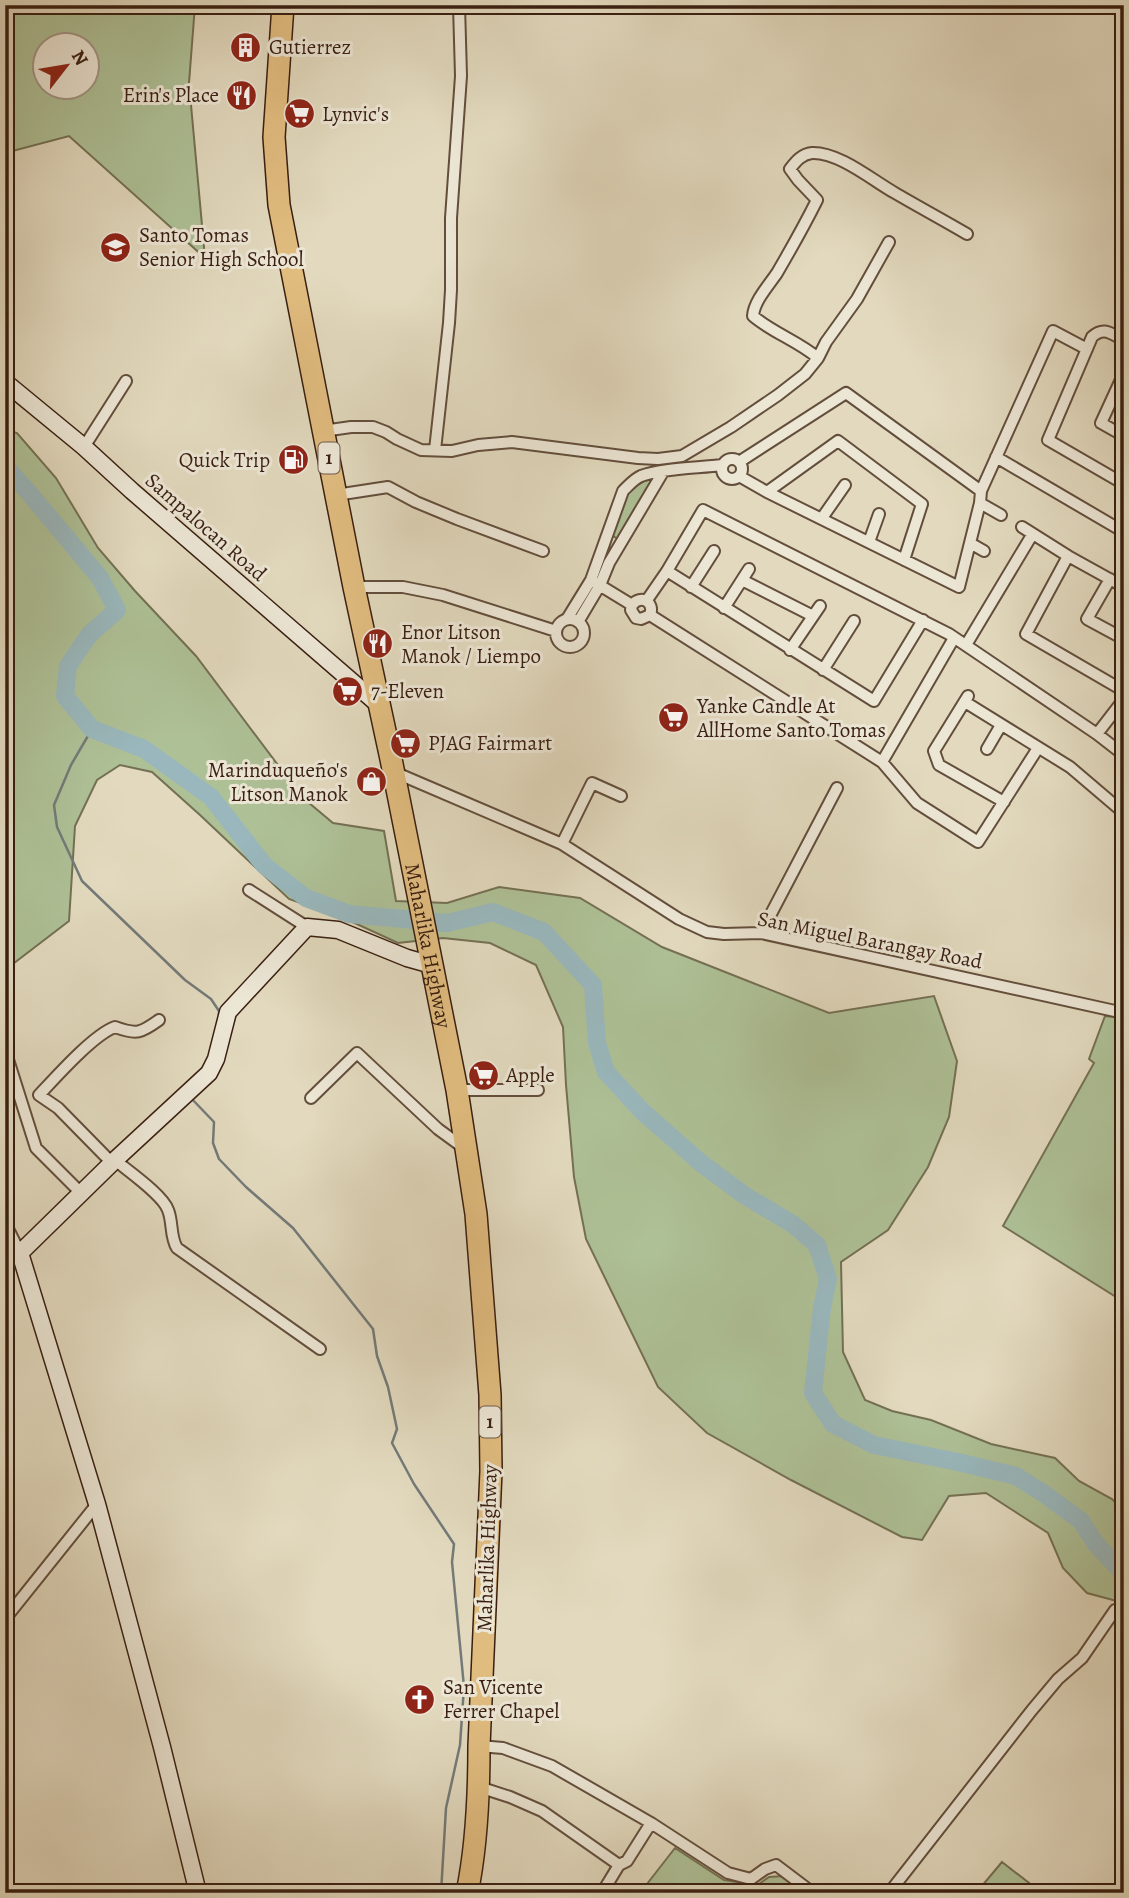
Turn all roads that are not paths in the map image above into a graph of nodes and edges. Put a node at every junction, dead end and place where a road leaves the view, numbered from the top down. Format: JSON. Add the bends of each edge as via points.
{"nodes":[{"id":1,"x":283,"y":5,"type":"edge"},
{"id":2,"x":459,"y":5,"type":"edge"},
{"id":3,"x":967,"y":234,"type":"dead end"},
{"id":4,"x":889,"y":243,"type":"dead end"},
{"id":5,"x":1124,"y":340,"type":"edge"},
{"id":6,"x":1087,"y":349,"type":"junction"},
{"id":7,"x":818,"y":358,"type":"junction"},
{"id":8,"x":1124,"y":373,"type":"edge"},
{"id":9,"x":126,"y":381,"type":"dead end"},
{"id":10,"x":5,"y":382,"type":"edge"},
{"id":11,"x":1121,"y":387,"type":"edge"},
{"id":12,"x":323,"y":431,"type":"junction"},
{"id":13,"x":1124,"y":436,"type":"edge"},
{"id":14,"x":84,"y":447,"type":"junction"},
{"id":15,"x":435,"y":450,"type":"junction"},
{"id":16,"x":996,"y":457,"type":"junction"},
{"id":17,"x":739,"y":462,"type":"junction"},
{"id":18,"x":722,"y":465,"type":"junction"},
{"id":19,"x":663,"y":472,"type":"junction"},
{"id":20,"x":739,"y":476,"type":"junction"},
{"id":21,"x":1124,"y":484,"type":"edge"},
{"id":22,"x":845,"y":485,"type":"dead end"},
{"id":23,"x":767,"y":492,"type":"junction"},
{"id":24,"x":336,"y":495,"type":"junction"},
{"id":25,"x":981,"y":497,"type":"junction"},
{"id":26,"x":879,"y":513,"type":"dead end"},
{"id":27,"x":1001,"y":515,"type":"dead end"},
{"id":28,"x":822,"y":518,"type":"junction"},
{"id":29,"x":1022,"y":527,"type":"dead end"},
{"id":30,"x":1124,"y":532,"type":"edge"},
{"id":31,"x":1032,"y":535,"type":"junction"},
{"id":32,"x":869,"y":542,"type":"junction"},
{"id":33,"x":971,"y":543,"type":"junction"},
{"id":34,"x":544,"y":551,"type":"dead end"},
{"id":35,"x":714,"y":551,"type":"dead end"},
{"id":36,"x":984,"y":551,"type":"dead end"},
{"id":37,"x":1068,"y":556,"type":"junction"},
{"id":38,"x":904,"y":560,"type":"junction"},
{"id":39,"x":749,"y":569,"type":"dead end"},
{"id":40,"x":667,"y":571,"type":"junction"},
{"id":41,"x":1110,"y":579,"type":"junction"},
{"id":42,"x":742,"y":580,"type":"junction"},
{"id":43,"x":596,"y":582,"type":"junction"},
{"id":44,"x":354,"y":587,"type":"junction"},
{"id":45,"x":691,"y":587,"type":"junction"},
{"id":46,"x":1124,"y":587,"type":"edge"},
{"id":47,"x":647,"y":600,"type":"junction"},
{"id":48,"x":632,"y":605,"type":"junction"},
{"id":49,"x":820,"y":606,"type":"dead end"},
{"id":50,"x":724,"y":608,"type":"junction"},
{"id":51,"x":650,"y":615,"type":"junction"},
{"id":52,"x":813,"y":616,"type":"junction"},
{"id":53,"x":923,"y":620,"type":"junction"},
{"id":54,"x":573,"y":621,"type":"junction"},
{"id":55,"x":854,"y":621,"type":"dead end"},
{"id":56,"x":556,"y":631,"type":"junction"},
{"id":57,"x":954,"y":638,"type":"junction"},
{"id":58,"x":1124,"y":639,"type":"edge"},
{"id":59,"x":966,"y":645,"type":"junction"},
{"id":60,"x":790,"y":650,"type":"junction"},
{"id":61,"x":823,"y":670,"type":"junction"},
{"id":62,"x":1124,"y":691,"type":"edge"},
{"id":63,"x":1124,"y":699,"type":"edge"},
{"id":64,"x":379,"y":705,"type":"junction"},
{"id":65,"x":1000,"y":725,"type":"junction"},
{"id":66,"x":1097,"y":734,"type":"junction"},
{"id":67,"x":1038,"y":748,"type":"junction"},
{"id":68,"x":987,"y":749,"type":"dead end"},
{"id":69,"x":1124,"y":755,"type":"edge"},
{"id":70,"x":882,"y":762,"type":"junction"},
{"id":71,"x":394,"y":772,"type":"junction"},
{"id":72,"x":837,"y":788,"type":"dead end"},
{"id":73,"x":621,"y":796,"type":"dead end"},
{"id":74,"x":1004,"y":802,"type":"junction"},
{"id":75,"x":1124,"y":813,"type":"edge"},
{"id":76,"x":562,"y":844,"type":"junction"},
{"id":77,"x":249,"y":890,"type":"dead end"},
{"id":78,"x":307,"y":927,"type":"junction"},
{"id":79,"x":761,"y":933,"type":"junction"},
{"id":80,"x":431,"y":960,"type":"junction"},
{"id":81,"x":1124,"y":1013,"type":"edge"},
{"id":82,"x":159,"y":1020,"type":"dead end"},
{"id":83,"x":5,"y":1050,"type":"edge"},
{"id":84,"x":457,"y":1090,"type":"junction"},
{"id":85,"x":538,"y":1090,"type":"dead end"},
{"id":86,"x":311,"y":1098,"type":"dead end"},
{"id":87,"x":466,"y":1149,"type":"junction"},
{"id":88,"x":114,"y":1161,"type":"junction"},
{"id":89,"x":81,"y":1193,"type":"junction"},
{"id":90,"x":5,"y":1223,"type":"edge"},
{"id":91,"x":11,"y":1257,"type":"edge"},
{"id":92,"x":320,"y":1349,"type":"dead end"},
{"id":93,"x":97,"y":1504,"type":"junction"},
{"id":94,"x":1124,"y":1609,"type":"edge"},
{"id":95,"x":5,"y":1619,"type":"edge"},
{"id":96,"x":479,"y":1746,"type":"junction"},
{"id":97,"x":479,"y":1787,"type":"junction"},
{"id":98,"x":651,"y":1823,"type":"junction"},
{"id":99,"x":620,"y":1865,"type":"junction"},
{"id":100,"x":198,"y":1893,"type":"edge"},
{"id":101,"x":467,"y":1893,"type":"edge"},
{"id":102,"x":603,"y":1893,"type":"edge"},
{"id":103,"x":813,"y":1893,"type":"edge"},
{"id":104,"x":889,"y":1893,"type":"edge"}],
"edges":[{"from":1,"to":12,"type":"highway","name":"Maharlika Highway","number":"1","via":[[274,136],[279,205]]},
{"from":2,"to":15,"type":"street","via":[[461,76],[451,290]]},
{"from":3,"to":7,"type":"street","via":[[826,154],[810,153],[796,160],[790,169],[817,200],[753,316]]},
{"from":4,"to":7,"type":"street"},
{"from":5,"to":6,"type":"street","via":[[1098,331]]},
{"from":6,"to":16,"type":"street","via":[[1053,331]]},
{"from":6,"to":21,"type":"street","via":[[1048,440]]},
{"from":7,"to":15,"type":"street","via":[[778,395],[682,456],[638,458],[512,442]]},
{"from":8,"to":11,"type":"street"},
{"from":9,"to":14,"type":"street"},
{"from":10,"to":14,"type":"street","name":"Sampalocan Road"},
{"from":11,"to":13,"type":"street","via":[[1101,423]]},
{"from":12,"to":15,"type":"street","via":[[373,427],[421,450]]},
{"from":12,"to":24,"type":"highway","name":"Maharlika Highway","number":"1"},
{"from":14,"to":64,"type":"street","name":"Sampalocan Road"},
{"from":16,"to":25,"type":"street"},
{"from":16,"to":30,"type":"street"},
{"from":17,"to":18,"type":"street","via":[[729,459]]},
{"from":17,"to":20,"type":"street"},
{"from":17,"to":25,"type":"street","via":[[846,393]]},
{"from":18,"to":19,"type":"street"},
{"from":18,"to":20,"type":"street","via":[[724,476]]},
{"from":19,"to":43,"type":"street"},
{"from":19,"to":43,"type":"street","via":[[644,475],[623,491]]},
{"from":20,"to":23,"type":"street"},
{"from":22,"to":28,"type":"street"},
{"from":23,"to":28,"type":"street"},
{"from":23,"to":38,"type":"street","via":[[838,441],[922,503]]},
{"from":24,"to":34,"type":"street","via":[[388,486],[457,520]]},
{"from":24,"to":44,"type":"highway","name":"Maharlika Highway","number":"1"},
{"from":25,"to":27,"type":"street"},
{"from":25,"to":33,"type":"street"},
{"from":26,"to":32,"type":"street"},
{"from":28,"to":32,"type":"street"},
{"from":29,"to":31,"type":"street"},
{"from":31,"to":37,"type":"street"},
{"from":31,"to":59,"type":"street"},
{"from":32,"to":38,"type":"street"},
{"from":33,"to":36,"type":"street"},
{"from":33,"to":38,"type":"street","via":[[959,587]]},
{"from":35,"to":45,"type":"street"},
{"from":37,"to":41,"type":"street"},
{"from":37,"to":62,"type":"street","via":[[1026,634]]},
{"from":39,"to":42,"type":"street"},
{"from":40,"to":45,"type":"street"},
{"from":40,"to":47,"type":"street"},
{"from":40,"to":53,"type":"street","via":[[704,510]]},
{"from":41,"to":46,"type":"street"},
{"from":41,"to":58,"type":"street","via":[[1087,619]]},
{"from":42,"to":50,"type":"street"},
{"from":42,"to":52,"type":"street"},
{"from":43,"to":48,"type":"street"},
{"from":43,"to":54,"type":"street"},
{"from":44,"to":56,"type":"street","via":[[403,587],[443,595]]},
{"from":44,"to":64,"type":"highway","name":"Maharlika Highway","number":"1"},
{"from":45,"to":50,"type":"street"},
{"from":47,"to":48,"type":"street"},
{"from":47,"to":51,"type":"street"},
{"from":48,"to":51,"type":"street","via":[[636,618]]},
{"from":49,"to":52,"type":"street"},
{"from":50,"to":60,"type":"street"},
{"from":51,"to":70,"type":"street"},
{"from":52,"to":60,"type":"street"},
{"from":53,"to":57,"type":"street"},
{"from":53,"to":61,"type":"street","via":[[874,701]]},
{"from":54,"to":56,"type":"street","via":[[560,624]]},
{"from":54,"to":56,"type":"street","via":[[583,627],[584,635],[576,646],[562,645]]},
{"from":55,"to":61,"type":"street"},
{"from":57,"to":59,"type":"street"},
{"from":57,"to":70,"type":"street"},
{"from":59,"to":66,"type":"street"},
{"from":60,"to":61,"type":"street"},
{"from":63,"to":66,"type":"street"},
{"from":64,"to":71,"type":"highway","name":"Maharlika Highway","number":"1"},
{"from":65,"to":67,"type":"street"},
{"from":65,"to":68,"type":"street"},
{"from":65,"to":74,"type":"street","via":[[967,698],[934,751],[939,765]]},
{"from":66,"to":69,"type":"street"},
{"from":67,"to":74,"type":"street"},
{"from":67,"to":75,"type":"street","via":[[1070,767]]},
{"from":70,"to":74,"type":"street","via":[[917,803],[978,842]]},
{"from":71,"to":76,"type":"street","name":"San Miguel Barangay Road"},
{"from":71,"to":80,"type":"highway","name":"Maharlika Highway","number":"1"},
{"from":72,"to":79,"type":"street"},
{"from":73,"to":76,"type":"street","via":[[592,783]]},
{"from":76,"to":79,"type":"street","name":"San Miguel Barangay Road","via":[[707,932]]},
{"from":77,"to":78,"type":"street"},
{"from":78,"to":80,"type":"street","via":[[338,930],[407,958]]},
{"from":78,"to":88,"type":"street","via":[[228,1012],[209,1073]]},
{"from":79,"to":81,"type":"street","name":"San Miguel Barangay Road"},
{"from":80,"to":84,"type":"highway","name":"Maharlika Highway","number":"1"},
{"from":82,"to":88,"type":"street","via":[[139,1033],[115,1027],[106,1031],[39,1095]]},
{"from":83,"to":89,"type":"street","via":[[36,1148]]},
{"from":84,"to":85,"type":"street"},
{"from":84,"to":87,"type":"highway","name":"Maharlika Highway","number":"1"},
{"from":86,"to":87,"type":"street","via":[[358,1053],[438,1129]]},
{"from":87,"to":96,"type":"highway","name":"Maharlika Highway","number":"1","via":[[476,1214],[490,1395]]},
{"from":88,"to":89,"type":"street"},
{"from":88,"to":92,"type":"street","via":[[167,1205],[177,1248]]},
{"from":89,"to":91,"type":"street"},
{"from":90,"to":91,"type":"street"},
{"from":91,"to":93,"type":"street"},
{"from":93,"to":95,"type":"street"},
{"from":93,"to":100,"type":"street"},
{"from":94,"to":104,"type":"street","via":[[1115,1610],[1082,1658],[1032,1710]]},
{"from":96,"to":97,"type":"highway","name":"Maharlika Highway","number":"1"},
{"from":96,"to":98,"type":"street","via":[[503,1748],[552,1766]]},
{"from":97,"to":99,"type":"street","via":[[542,1811]]},
{"from":97,"to":101,"type":"highway","name":"Maharlika Highway","number":"1"},
{"from":98,"to":99,"type":"street"},
{"from":98,"to":103,"type":"street","via":[[728,1873],[751,1879],[776,1866]]},
{"from":99,"to":102,"type":"street"}]}
